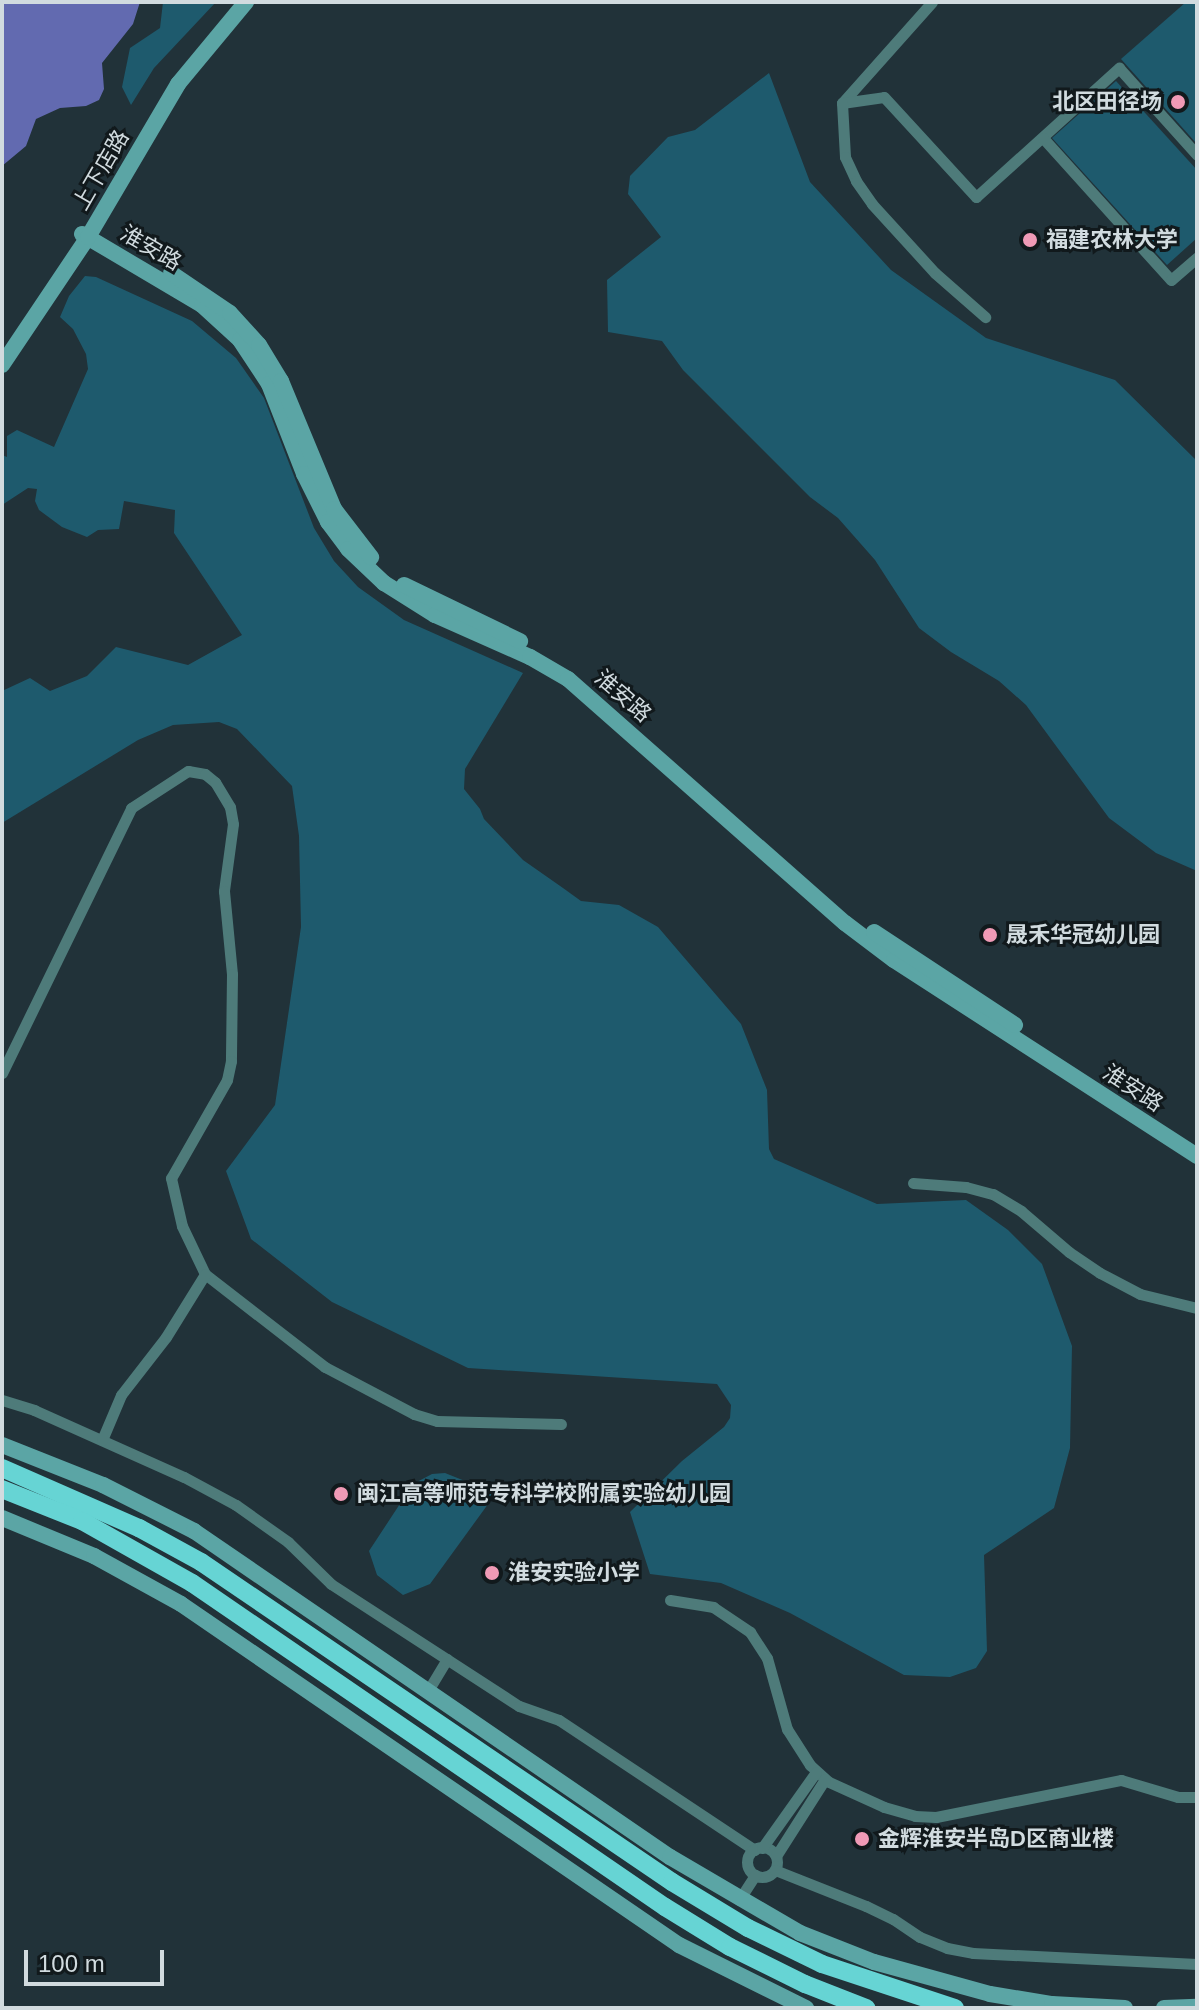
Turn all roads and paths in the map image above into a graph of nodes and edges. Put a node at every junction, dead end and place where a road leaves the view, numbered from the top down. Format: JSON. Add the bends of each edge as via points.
{"nodes":[{"id":1,"x":237,"y":2,"type":"edge"},
{"id":2,"x":246,"y":2,"type":"edge"},
{"id":3,"x":932,"y":2,"type":"edge"},
{"id":4,"x":842,"y":103,"type":"junction"},
{"id":5,"x":1043,"y":138,"type":"junction"},
{"id":6,"x":1197,"y":155,"type":"edge"},
{"id":7,"x":87,"y":232,"type":"junction"},
{"id":8,"x":1197,"y":257,"type":"edge"},
{"id":9,"x":985,"y":317,"type":"dead end"},
{"id":10,"x":2,"y":357,"type":"edge"},
{"id":11,"x":2,"y":365,"type":"edge"},
{"id":12,"x":2,"y":1073,"type":"edge"},
{"id":13,"x":1197,"y":1144,"type":"edge"},
{"id":14,"x":1197,"y":1156,"type":"edge"},
{"id":15,"x":913,"y":1183,"type":"dead end"},
{"id":16,"x":205,"y":1274,"type":"junction"},
{"id":17,"x":1197,"y":1308,"type":"edge"},
{"id":18,"x":2,"y":1400,"type":"edge"},
{"id":19,"x":561,"y":1424,"type":"dead end"},
{"id":20,"x":102,"y":1440,"type":"junction"},
{"id":21,"x":2,"y":1445,"type":"edge"},
{"id":22,"x":2,"y":1468,"type":"edge"},
{"id":23,"x":2,"y":1489,"type":"edge"},
{"id":24,"x":2,"y":1518,"type":"edge"},
{"id":25,"x":670,"y":1600,"type":"dead end"},
{"id":26,"x":447,"y":1659,"type":"junction"},
{"id":27,"x":429,"y":1689,"type":"junction"},
{"id":28,"x":821,"y":1775,"type":"junction"},
{"id":29,"x":1197,"y":1797,"type":"edge"},
{"id":30,"x":758,"y":1849,"type":"junction"},
{"id":31,"x":776,"y":1856,"type":"junction"},
{"id":32,"x":775,"y":1870,"type":"junction"},
{"id":33,"x":755,"y":1875,"type":"junction"},
{"id":34,"x":736,"y":1904,"type":"junction"},
{"id":35,"x":713,"y":1942,"type":"dead end"},
{"id":36,"x":704,"y":1958,"type":"junction"},
{"id":37,"x":1197,"y":1964,"type":"edge"},
{"id":38,"x":1197,"y":2007,"type":"edge"},
{"id":39,"x":806,"y":2008,"type":"edge"},
{"id":40,"x":866,"y":2008,"type":"edge"},
{"id":41,"x":955,"y":2008,"type":"edge"},
{"id":42,"x":1125,"y":2008,"type":"edge"},
{"id":43,"x":1164,"y":2008,"type":"edge"}],
"edges":[{"from":1,"to":7,"type":"main road","name":"上下店路","via":[[172,80]]},
{"from":2,"to":7,"type":"main road","name":"上下店路","via":[[178,84]]},
{"from":3,"to":4,"type":"street"},
{"from":4,"to":5,"type":"street","via":[[884,97],[976,197]]},
{"from":4,"to":9,"type":"street","via":[[845,157],[856,181],[935,273]]},
{"from":5,"to":6,"type":"street","via":[[1119,68]]},
{"from":5,"to":8,"type":"street","via":[[1171,280]]},
{"from":7,"to":10,"type":"main road","name":"上下店路"},
{"from":7,"to":11,"type":"main road","name":"上下店路"},
{"from":7,"to":13,"type":"main road","name":"淮安路","via":[[200,290],[245,327],[276,372],[334,509],[388,573],[421,595],[566,666],[855,919]]},
{"from":7,"to":14,"type":"main road","name":"淮安路","via":[[202,305],[240,340],[269,384],[328,522],[384,583],[435,615],[568,679],[845,923]]},
{"from":12,"to":16,"type":"street","via":[[131,808],[188,771],[205,774],[230,807],[233,824],[224,891],[232,974],[231,1061],[227,1080],[171,1178],[182,1226]]},
{"from":15,"to":17,"type":"street","via":[[993,1194],[1100,1273],[1140,1294]]},
{"from":16,"to":19,"type":"street","via":[[325,1367],[414,1414],[437,1421]]},
{"from":16,"to":20,"type":"street","via":[[175,1325],[121,1395]]},
{"from":18,"to":20,"type":"street"},
{"from":20,"to":26,"type":"street","via":[[236,1505],[288,1542],[331,1584]]},
{"from":21,"to":27,"type":"main road","via":[[174,1520]]},
{"from":22,"to":41,"type":"highway","via":[[139,1528],[201,1562],[672,1882],[748,1928],[822,1964]]},
{"from":23,"to":40,"type":"highway","via":[[82,1521],[192,1583],[730,1947]]},
{"from":24,"to":36,"type":"main road","via":[[94,1556],[181,1604],[596,1891]]},
{"from":25,"to":28,"type":"street","via":[[713,1607],[750,1632],[767,1658],[787,1729]]},
{"from":26,"to":27,"type":"street"},
{"from":26,"to":30,"type":"street","via":[[519,1706],[559,1720]]},
{"from":27,"to":34,"type":"main road"},
{"from":28,"to":29,"type":"street","via":[[860,1798],[926,1817],[1121,1780],[1178,1797]]},
{"from":28,"to":30,"type":"street"},
{"from":28,"to":31,"type":"street"},
{"from":30,"to":31,"type":"street"},
{"from":30,"to":33,"type":"street","via":[[748,1862]]},
{"from":31,"to":32,"type":"street"},
{"from":32,"to":33,"type":"street","via":[[768,1876]]},
{"from":32,"to":37,"type":"street","via":[[866,1906],[947,1948]]},
{"from":33,"to":34,"type":"street"},
{"from":34,"to":42,"type":"main road","via":[[829,1946],[929,1979],[1011,1998]]},
{"from":35,"to":36,"type":"main road"},
{"from":36,"to":39,"type":"main road"},
{"from":38,"to":43,"type":"main road"}]}
